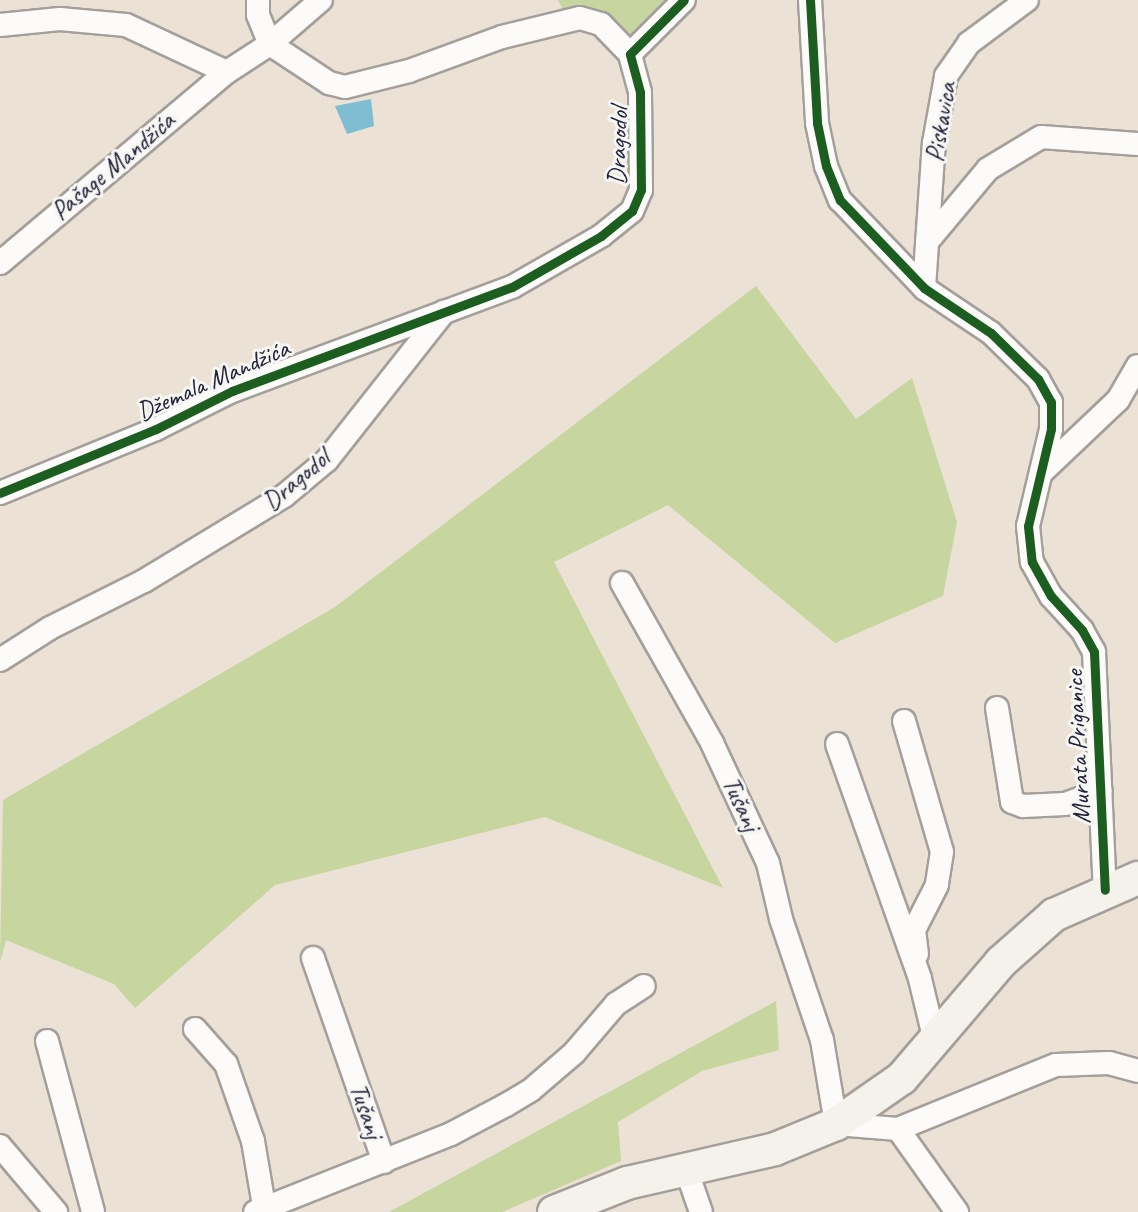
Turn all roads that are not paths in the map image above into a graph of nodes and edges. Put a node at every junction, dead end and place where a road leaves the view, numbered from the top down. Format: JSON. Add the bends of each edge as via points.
{"nodes":[{"id":1,"x":258,"y":0,"type":"edge"},
{"id":2,"x":321,"y":0,"type":"edge"},
{"id":3,"x":684,"y":0,"type":"edge"},
{"id":4,"x":810,"y":0,"type":"edge"},
{"id":5,"x":1027,"y":0,"type":"edge"},
{"id":6,"x":0,"y":25,"type":"edge"},
{"id":7,"x":270,"y":44,"type":"junction"},
{"id":8,"x":630,"y":54,"type":"junction"},
{"id":9,"x":227,"y":72,"type":"junction"},
{"id":10,"x":1138,"y":144,"type":"edge"},
{"id":11,"x":927,"y":242,"type":"junction"},
{"id":12,"x":0,"y":263,"type":"edge"},
{"id":13,"x":924,"y":288,"type":"junction"},
{"id":14,"x":445,"y":311,"type":"junction"},
{"id":15,"x":1138,"y":366,"type":"edge"},
{"id":16,"x":1042,"y":472,"type":"junction"},
{"id":17,"x":0,"y":493,"type":"edge"},
{"id":18,"x":622,"y":583,"type":"dead end"},
{"id":19,"x":0,"y":660,"type":"edge"},
{"id":20,"x":997,"y":708,"type":"dead end"},
{"id":21,"x":904,"y":721,"type":"dead end"},
{"id":22,"x":837,"y":744,"type":"dead end"},
{"id":23,"x":1101,"y":791,"type":"junction"},
{"id":24,"x":1138,"y":878,"type":"edge"},
{"id":25,"x":1105,"y":890,"type":"junction"},
{"id":26,"x":313,"y":958,"type":"dead end"},
{"id":27,"x":921,"y":979,"type":"junction"},
{"id":28,"x":644,"y":986,"type":"dead end"},
{"id":29,"x":195,"y":1029,"type":"dead end"},
{"id":30,"x":47,"y":1041,"type":"dead end"},
{"id":31,"x":935,"y":1041,"type":"junction"},
{"id":32,"x":1138,"y":1071,"type":"edge"},
{"id":33,"x":836,"y":1124,"type":"junction"},
{"id":34,"x":897,"y":1129,"type":"junction"},
{"id":35,"x":0,"y":1146,"type":"edge"},
{"id":36,"x":384,"y":1162,"type":"junction"},
{"id":37,"x":687,"y":1172,"type":"junction"},
{"id":38,"x":262,"y":1210,"type":"edge"},
{"id":39,"x":56,"y":1212,"type":"edge"},
{"id":40,"x":93,"y":1212,"type":"edge"},
{"id":41,"x":554,"y":1212,"type":"edge"},
{"id":42,"x":700,"y":1212,"type":"edge"},
{"id":43,"x":957,"y":1212,"type":"edge"}],
"edges":[{"from":1,"to":7,"type":"street","via":[[258,15]]},
{"from":2,"to":7,"type":"street"},
{"from":3,"to":8,"type":"street"},
{"from":4,"to":13,"type":"street","name":"Murata Priganice","via":[[817,123],[826,166],[840,200]]},
{"from":5,"to":11,"type":"street","name":"Piskavica","via":[[969,44],[946,76],[934,143]]},
{"from":6,"to":9,"type":"street","via":[[60,20],[126,25]]},
{"from":7,"to":8,"type":"street","name":"Dragodol","via":[[329,83],[345,87],[409,71],[502,37],[580,18],[601,24]]},
{"from":7,"to":9,"type":"street","name":"Pašage Mandžića"},
{"from":8,"to":14,"type":"street","name":"Dragodol","via":[[640,92],[642,149],[641,190],[632,212],[601,236],[512,286]]},
{"from":9,"to":12,"type":"street","name":"Pašage Mandžića"},
{"from":10,"to":11,"type":"street","name":"Piskavica","via":[[1041,137],[988,170]]},
{"from":11,"to":13,"type":"street","name":"Piskavica"},
{"from":13,"to":16,"type":"street","name":"Murata Priganice","via":[[991,333],[1038,379],[1051,402],[1051,429]]},
{"from":14,"to":17,"type":"street","name":"Džemala Mandžića","via":[[232,391],[156,429]]},
{"from":14,"to":19,"type":"street","name":"Dragodol","via":[[327,460],[284,496],[144,581],[50,628]]},
{"from":15,"to":16,"type":"street","via":[[1118,400]]},
{"from":16,"to":23,"type":"street","name":"Murata Priganice","via":[[1028,526],[1032,562],[1051,596],[1082,630],[1094,652]]},
{"from":18,"to":33,"type":"street","name":"Tušanj","via":[[712,743],[768,863],[781,919],[822,1040],[834,1089]]},
{"from":20,"to":23,"type":"street","name":"Murata Priganice","via":[[1012,802],[1023,806],[1065,804]]},
{"from":21,"to":27,"type":"street","via":[[942,852],[937,885],[914,930]]},
{"from":22,"to":27,"type":"street"},
{"from":23,"to":25,"type":"street","name":"Murata Priganice"},
{"from":24,"to":25,"type":"street"},
{"from":25,"to":31,"type":"street","via":[[1054,915],[1001,962]]},
{"from":26,"to":36,"type":"street","name":"Tušanj"},
{"from":27,"to":31,"type":"street"},
{"from":28,"to":36,"type":"street","name":"Tušanj","via":[[615,1004],[574,1053],[531,1090],[451,1134]]},
{"from":29,"to":38,"type":"street","name":"Tušanj","via":[[226,1064],[254,1141]]},
{"from":30,"to":40,"type":"street"},
{"from":31,"to":33,"type":"street","via":[[902,1078]]},
{"from":32,"to":34,"type":"street","via":[[1109,1063],[1056,1065]]},
{"from":33,"to":34,"type":"street"},
{"from":33,"to":37,"type":"street","via":[[776,1149]]},
{"from":34,"to":43,"type":"street"},
{"from":35,"to":39,"type":"street"},
{"from":36,"to":38,"type":"street","name":"Tušanj"},
{"from":37,"to":41,"type":"street","via":[[627,1183]]},
{"from":37,"to":42,"type":"street"}]}
